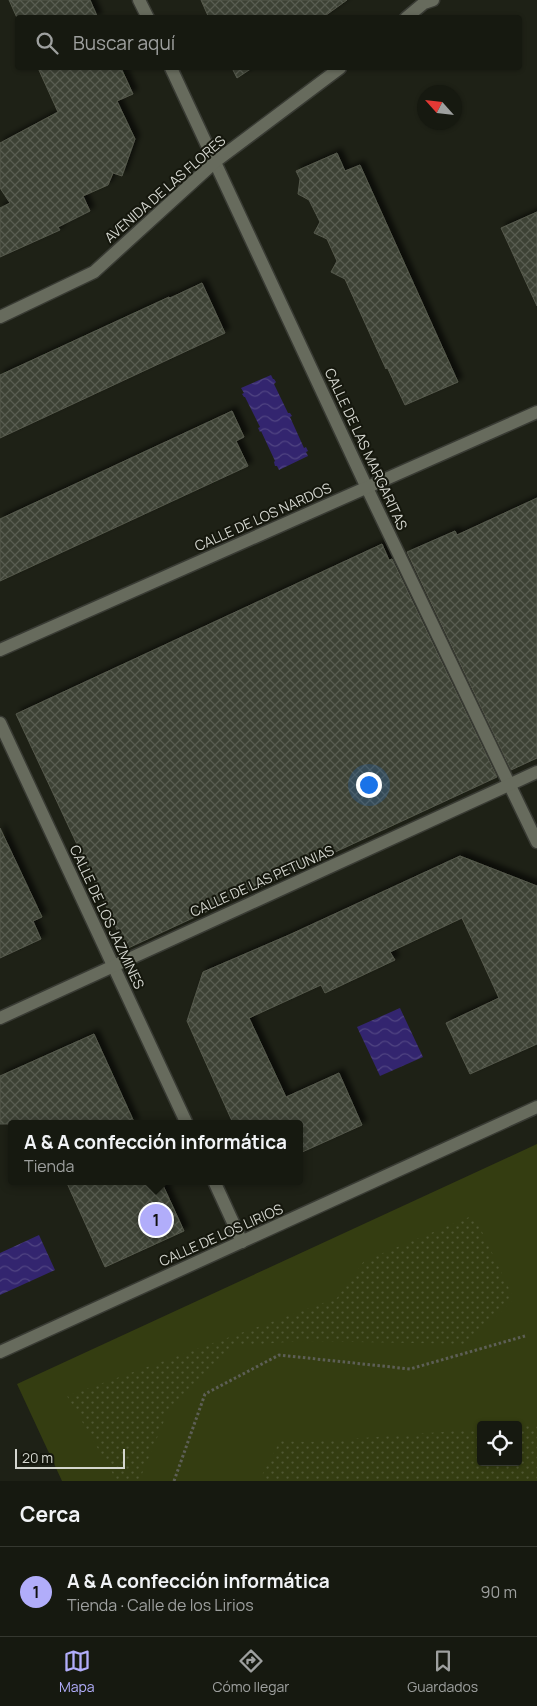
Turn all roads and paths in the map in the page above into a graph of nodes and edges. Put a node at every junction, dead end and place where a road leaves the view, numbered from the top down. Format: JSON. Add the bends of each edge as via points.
{"nodes":[{"id":1,"x":139,"y":0,"type":"edge"},
{"id":2,"x":433,"y":0,"type":"edge"},
{"id":3,"x":146,"y":15,"type":"edge"},
{"id":4,"x":410,"y":15,"type":"edge"},
{"id":5,"x":173,"y":70,"type":"edge"},
{"id":6,"x":337,"y":70,"type":"edge"},
{"id":7,"x":216,"y":161,"type":"junction"},
{"id":8,"x":0,"y":318,"type":"edge"},
{"id":9,"x":537,"y":412,"type":"edge"},
{"id":10,"x":367,"y":488,"type":"junction"},
{"id":11,"x":0,"y":650,"type":"edge"},
{"id":12,"x":0,"y":723,"type":"edge"},
{"id":13,"x":537,"y":772,"type":"edge"},
{"id":14,"x":510,"y":785,"type":"junction"},
{"id":15,"x":537,"y":842,"type":"edge"},
{"id":16,"x":113,"y":966,"type":"junction"},
{"id":17,"x":0,"y":1018,"type":"edge"},
{"id":18,"x":537,"y":1107,"type":"edge"},
{"id":19,"x":185,"y":1120,"type":"edge"},
{"id":20,"x":216,"y":1185,"type":"edge"},
{"id":21,"x":242,"y":1242,"type":"junction"},
{"id":22,"x":525,"y":1336,"type":"dead end"},
{"id":23,"x":0,"y":1352,"type":"edge"},
{"id":24,"x":174,"y":1481,"type":"edge"}],
"edges":[{"from":1,"to":3,"type":"street"},
{"from":2,"to":4,"type":"street"},
{"from":5,"to":7,"type":"street","name":"CALLE DE LAS MARGARITAS"},
{"from":6,"to":7,"type":"street","name":"AVENIDA DE LAS FLORES"},
{"from":7,"to":8,"type":"street","name":"AVENIDA DE LAS FLORES","via":[[94,272]]},
{"from":7,"to":10,"type":"street","name":"CALLE DE LAS MARGARITAS"},
{"from":9,"to":10,"type":"street","name":"CALLE DE LOS NARDOS"},
{"from":10,"to":11,"type":"street","name":"CALLE DE LOS NARDOS"},
{"from":10,"to":14,"type":"street","name":"CALLE DE LAS MARGARITAS"},
{"from":12,"to":16,"type":"street","name":"CALLE DE LOS JAZMINES"},
{"from":13,"to":14,"type":"street","name":"CALLE DE LAS PETUNIAS"},
{"from":14,"to":15,"type":"street","name":"CALLE DE LAS MARGARITAS"},
{"from":14,"to":16,"type":"street","name":"CALLE DE LAS PETUNIAS"},
{"from":16,"to":17,"type":"street","name":"CALLE DE LAS PETUNIAS"},
{"from":16,"to":19,"type":"street","name":"CALLE DE LOS JAZMINES"},
{"from":18,"to":21,"type":"street","name":"CALLE DE LOS LIRIOS"},
{"from":20,"to":21,"type":"street"},
{"from":21,"to":23,"type":"street","name":"CALLE DE LOS LIRIOS"},
{"from":22,"to":24,"type":"path","via":[[410,1369],[279,1356],[205,1394]]}]}
